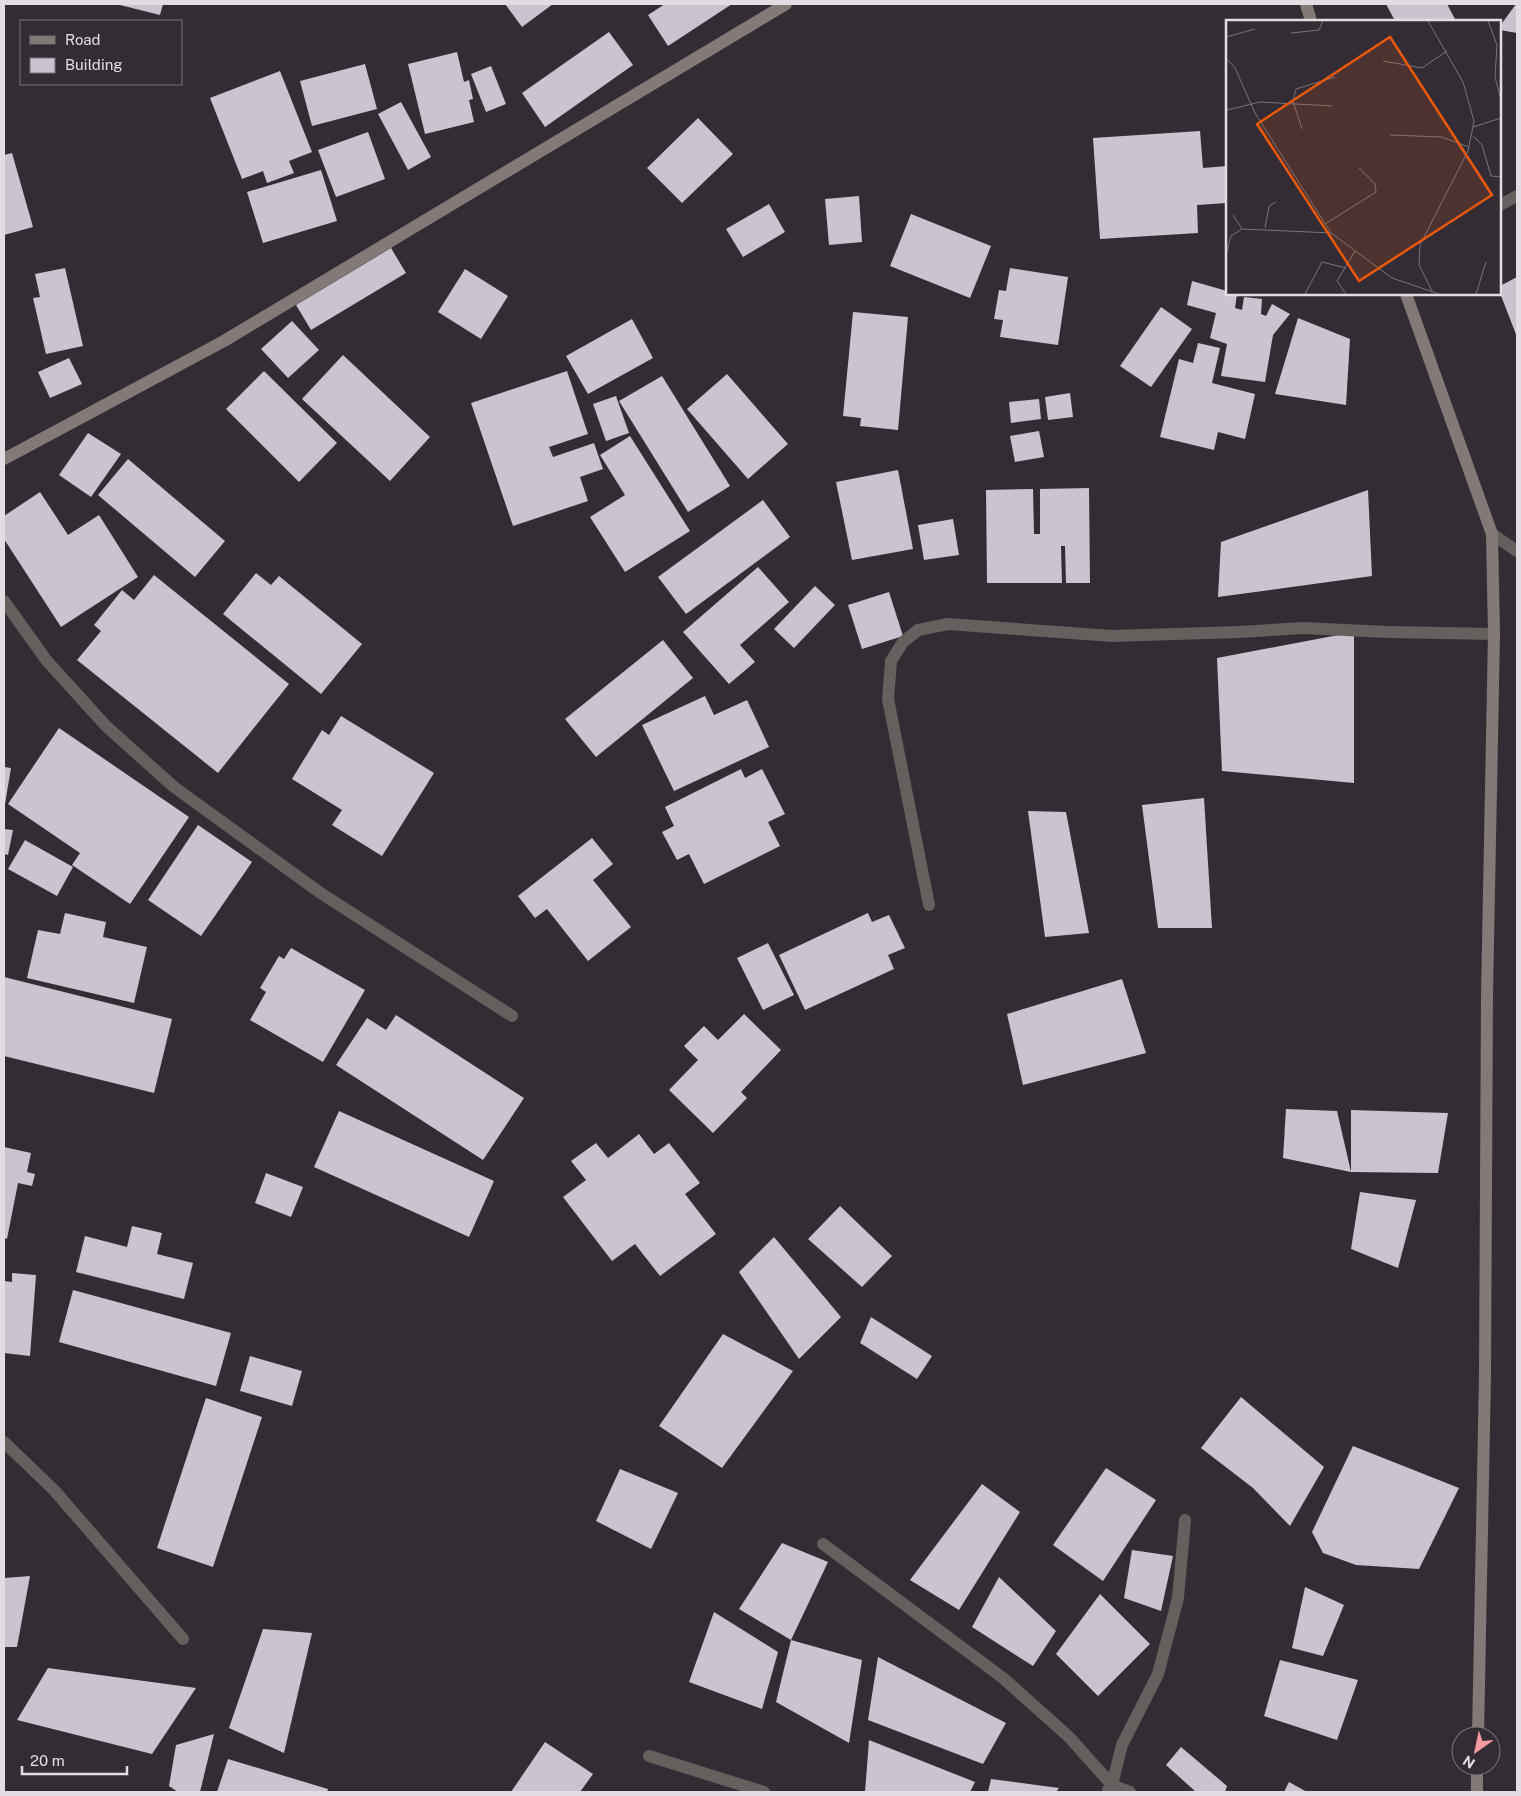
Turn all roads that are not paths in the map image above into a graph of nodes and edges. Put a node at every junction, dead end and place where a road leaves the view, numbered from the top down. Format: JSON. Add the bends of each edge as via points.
{"nodes":[{"id":1,"x":786,"y":4,"type":"edge"},
{"id":2,"x":1306,"y":4,"type":"edge"},
{"id":3,"x":1312,"y":20,"type":"edge"},
{"id":4,"x":1517,"y":196,"type":"edge"},
{"id":5,"x":1501,"y":204,"type":"edge"},
{"id":6,"x":1406,"y":295,"type":"edge"},
{"id":7,"x":4,"y":459,"type":"edge"},
{"id":8,"x":1492,"y":534,"type":"junction"},
{"id":9,"x":1517,"y":551,"type":"edge"},
{"id":10,"x":4,"y":601,"type":"edge"},
{"id":11,"x":1494,"y":634,"type":"junction"},
{"id":12,"x":928,"y":905,"type":"dead end"},
{"id":13,"x":512,"y":1016,"type":"dead end"},
{"id":14,"x":4,"y":1442,"type":"edge"},
{"id":15,"x":1185,"y":1520,"type":"dead end"},
{"id":16,"x":823,"y":1544,"type":"dead end"},
{"id":17,"x":183,"y":1639,"type":"dead end"},
{"id":18,"x":1478,"y":1726,"type":"edge"},
{"id":19,"x":648,"y":1756,"type":"dead end"},
{"id":20,"x":1478,"y":1776,"type":"edge"},
{"id":21,"x":1109,"y":1789,"type":"edge"},
{"id":22,"x":764,"y":1792,"type":"edge"},
{"id":23,"x":1130,"y":1792,"type":"edge"},
{"id":24,"x":1477,"y":1792,"type":"edge"}],
"edges":[{"from":1,"to":7,"type":"street","via":[[224,341]]},
{"from":2,"to":3,"type":"street"},
{"from":4,"to":5,"type":"street"},
{"from":6,"to":8,"type":"street"},
{"from":8,"to":9,"type":"street"},
{"from":8,"to":11,"type":"street"},
{"from":10,"to":13,"type":"street","via":[[47,661],[93,712],[174,787],[322,894]]},
{"from":11,"to":12,"type":"street","via":[[1303,628],[1112,636],[948,624],[918,630],[903,642],[891,662],[888,699]]},
{"from":11,"to":18,"type":"street"},
{"from":14,"to":17,"type":"street","via":[[54,1490]]},
{"from":15,"to":21,"type":"street","via":[[1178,1598],[1158,1674],[1122,1745]]},
{"from":16,"to":21,"type":"street","via":[[1003,1678],[1069,1737]]},
{"from":19,"to":22,"type":"street"},
{"from":20,"to":24,"type":"street"},
{"from":21,"to":23,"type":"street"}]}
